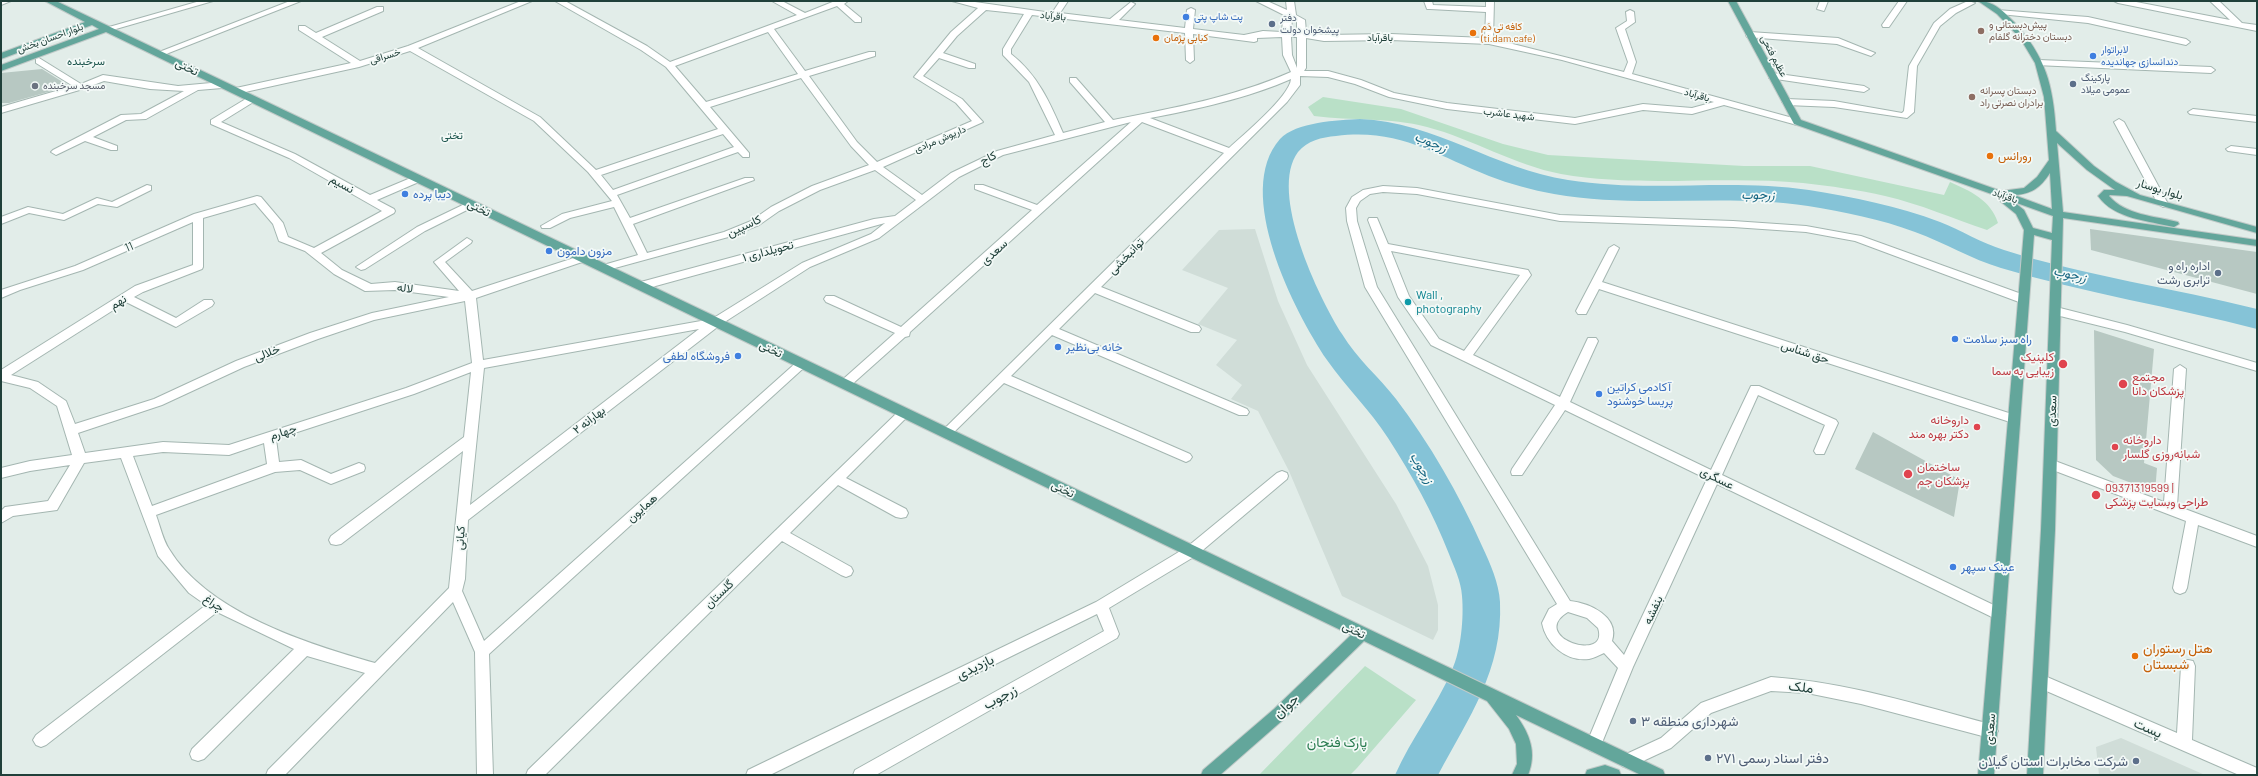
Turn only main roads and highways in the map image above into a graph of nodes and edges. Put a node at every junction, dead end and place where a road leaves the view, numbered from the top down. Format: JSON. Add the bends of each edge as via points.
{"nodes":[{"id":1,"x":49,"y":1,"type":"edge"},
{"id":2,"x":1732,"y":1,"type":"edge"},
{"id":3,"x":1982,"y":1,"type":"edge"},
{"id":4,"x":92,"y":22,"type":"junction"},
{"id":5,"x":106,"y":29,"type":"junction"},
{"id":6,"x":40,"y":41,"type":"junction"},
{"id":7,"x":56,"y":48,"type":"junction"},
{"id":8,"x":1,"y":56,"type":"edge"},
{"id":9,"x":1,"y":68,"type":"edge"},
{"id":10,"x":1797,"y":122,"type":"joint"},
{"id":11,"x":2051,"y":131,"type":"junction"},
{"id":12,"x":2053,"y":161,"type":"junction"},
{"id":13,"x":1997,"y":193,"type":"junction"},
{"id":14,"x":2136,"y":197,"type":"junction"},
{"id":15,"x":2058,"y":214,"type":"junction"},
{"id":16,"x":2029,"y":230,"type":"junction"},
{"id":17,"x":2257,"y":230,"type":"edge"},
{"id":18,"x":2058,"y":238,"type":"junction"},
{"id":19,"x":2255,"y":242,"type":"edge"},
{"id":20,"x":1362,"y":634,"type":"junction"},
{"id":21,"x":1492,"y":696,"type":"junction"},
{"id":22,"x":1209,"y":775,"type":"edge"},
{"id":23,"x":1520,"y":775,"type":"edge"},
{"id":24,"x":1657,"y":775,"type":"edge"},
{"id":25,"x":1986,"y":775,"type":"edge"},
{"id":26,"x":2035,"y":775,"type":"edge"}],
"edges":[{"from":1,"to":4,"type":"main road","name":"تختی"},
{"from":2,"to":10,"type":"main road","name":"عظیم فتحی"},
{"from":3,"to":11,"type":"main road","name":"سعدی","via":[[2000,12],[2023,37],[2039,63],[2049,97]]},
{"from":4,"to":5,"type":"main road","name":"تختی"},
{"from":4,"to":6,"type":"main road","name":"بلوار احسان بخش"},
{"from":5,"to":7,"type":"main road","name":"بلوار احسان بخش"},
{"from":5,"to":20,"type":"main road","name":"تختی"},
{"from":6,"to":7,"type":"main road","via":[[60,39],[62,43]]},
{"from":6,"to":8,"type":"main road","name":"بلوار احسان بخش"},
{"from":7,"to":9,"type":"main road","name":"بلوار احسان بخش"},
{"from":10,"to":13,"type":"main road","name":"باقرآباد"},
{"from":11,"to":12,"type":"main road","name":"سعدی"},
{"from":11,"to":14,"type":"main road","name":"بلوار بوسار","via":[[2080,161]]},
{"from":12,"to":13,"type":"main road","via":[[2041,179],[2027,191]]},
{"from":12,"to":15,"type":"main road","name":"سعدی"},
{"from":13,"to":15,"type":"main road","name":"باقرآباد"},
{"from":13,"to":16,"type":"main road","via":[[2020,212]]},
{"from":14,"to":17,"type":"main road","name":"بلوار بوسار"},
{"from":14,"to":19,"type":"main road","via":[[2108,192],[2103,196],[2107,202],[2121,210]]},
{"from":15,"to":18,"type":"main road","name":"سعدی"},
{"from":15,"to":19,"type":"main road"},
{"from":16,"to":18,"type":"main road"},
{"from":16,"to":25,"type":"main road","name":"سعدی"},
{"from":18,"to":26,"type":"main road","name":"سعدی"},
{"from":20,"to":21,"type":"main road","name":"تختی"},
{"from":20,"to":22,"type":"main road","name":"جوان","via":[[1279,714]]},
{"from":21,"to":23,"type":"main road","name":"تختی","via":[[1520,733],[1525,746]]},
{"from":21,"to":24,"type":"main road","name":"تختی"}]}
